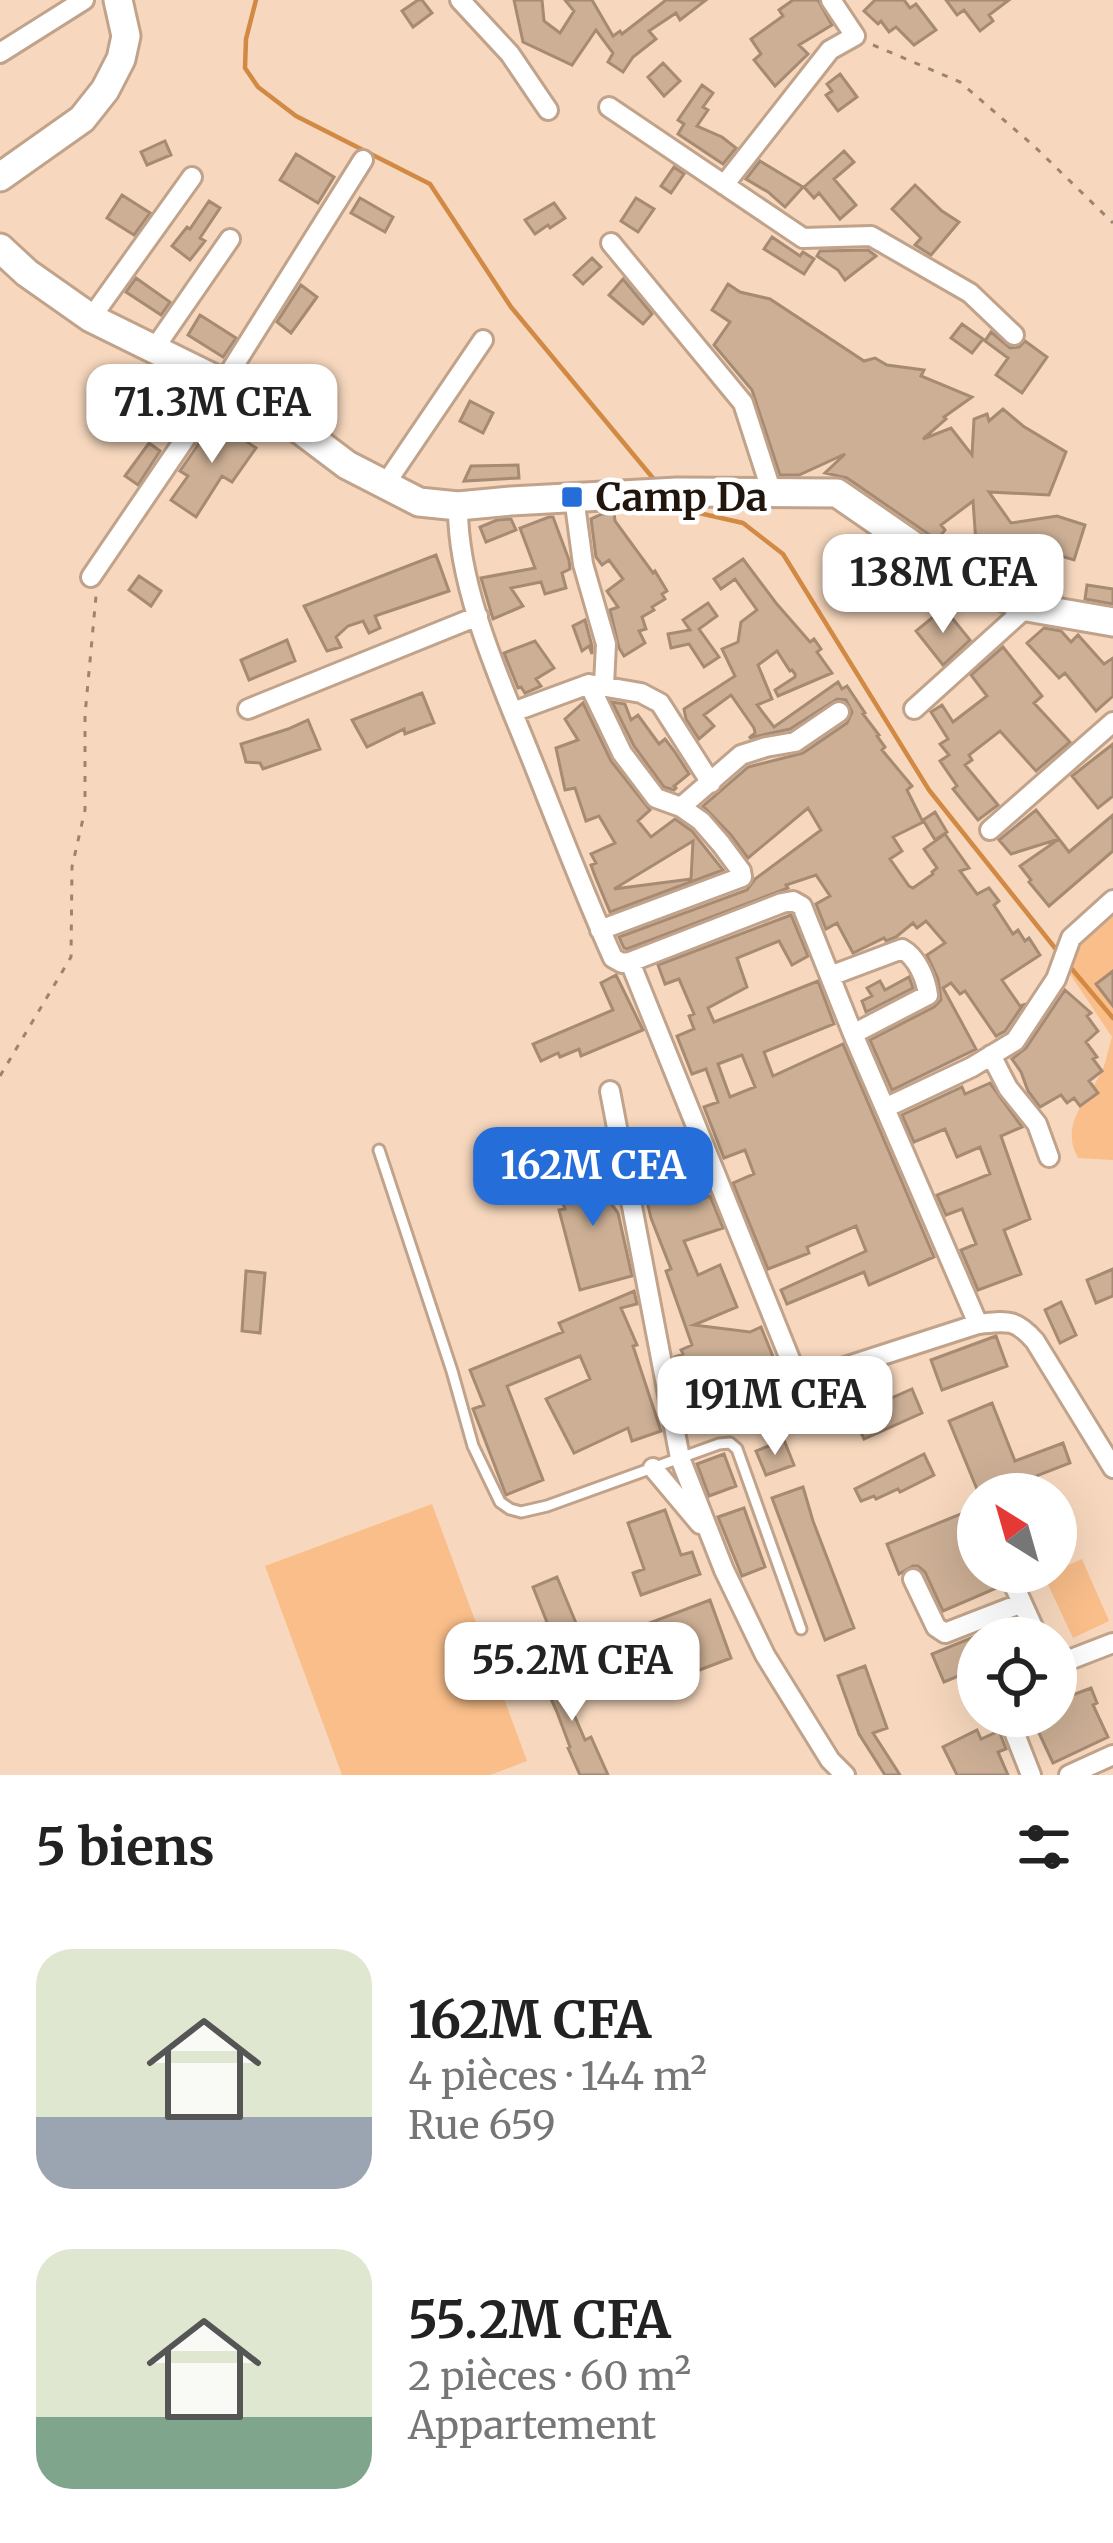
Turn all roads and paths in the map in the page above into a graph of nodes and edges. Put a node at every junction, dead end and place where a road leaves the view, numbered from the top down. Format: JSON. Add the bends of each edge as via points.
{"nodes":[{"id":1,"x":84,"y":0,"type":"edge"},
{"id":2,"x":118,"y":0,"type":"edge"},
{"id":3,"x":460,"y":0,"type":"edge"},
{"id":4,"x":831,"y":0,"type":"edge"},
{"id":5,"x":855,"y":36,"type":"junction"},
{"id":6,"x":0,"y":52,"type":"edge"},
{"id":7,"x":609,"y":107,"type":"dead end"},
{"id":8,"x":548,"y":110,"type":"dead end"},
{"id":9,"x":363,"y":160,"type":"dead end"},
{"id":10,"x":0,"y":177,"type":"edge"},
{"id":11,"x":192,"y":177,"type":"dead end"},
{"id":12,"x":724,"y":184,"type":"junction"},
{"id":13,"x":1113,"y":223,"type":"edge"},
{"id":14,"x":230,"y":239,"type":"dead end"},
{"id":15,"x":611,"y":243,"type":"dead end"},
{"id":16,"x":0,"y":248,"type":"edge"},
{"id":17,"x":91,"y":318,"type":"junction"},
{"id":18,"x":1014,"y":335,"type":"dead end"},
{"id":19,"x":483,"y":340,"type":"dead end"},
{"id":20,"x":154,"y":350,"type":"junction"},
{"id":21,"x":223,"y":383,"type":"junction"},
{"id":22,"x":384,"y":486,"type":"junction"},
{"id":23,"x":772,"y":493,"type":"junction"},
{"id":24,"x":574,"y":497,"type":"junction"},
{"id":25,"x":458,"y":506,"type":"junction"},
{"id":26,"x":92,"y":578,"type":"joint"},
{"id":27,"x":1027,"y":607,"type":"junction"},
{"id":28,"x":478,"y":616,"type":"junction"},
{"id":29,"x":1113,"y":622,"type":"edge"},
{"id":30,"x":596,"y":684,"type":"junction"},
{"id":31,"x":248,"y":709,"type":"dead end"},
{"id":32,"x":914,"y":709,"type":"dead end"},
{"id":33,"x":513,"y":712,"type":"junction"},
{"id":34,"x":839,"y":712,"type":"dead end"},
{"id":35,"x":1113,"y":722,"type":"edge"},
{"id":36,"x":711,"y":782,"type":"junction"},
{"id":37,"x":681,"y":807,"type":"junction"},
{"id":38,"x":990,"y":830,"type":"dead end"},
{"id":39,"x":1113,"y":900,"type":"edge"},
{"id":40,"x":600,"y":930,"type":"junction"},
{"id":41,"x":629,"y":962,"type":"junction"},
{"id":42,"x":830,"y":976,"type":"junction"},
{"id":43,"x":853,"y":1034,"type":"junction"},
{"id":44,"x":991,"y":1055,"type":"junction"},
{"id":45,"x":0,"y":1076,"type":"edge"},
{"id":46,"x":610,"y":1091,"type":"dead end"},
{"id":47,"x":885,"y":1108,"type":"junction"},
{"id":48,"x":379,"y":1150,"type":"dead end"},
{"id":49,"x":1049,"y":1156,"type":"dead end"},
{"id":50,"x":977,"y":1324,"type":"junction"},
{"id":51,"x":680,"y":1458,"type":"junction"},
{"id":52,"x":1113,"y":1467,"type":"edge"},
{"id":53,"x":653,"y":1468,"type":"junction"},
{"id":54,"x":710,"y":1536,"type":"junction"},
{"id":55,"x":913,"y":1579,"type":"dead end"},
{"id":56,"x":1017,"y":1593,"type":"edge"},
{"id":57,"x":1022,"y":1603,"type":"junction"},
{"id":58,"x":1028,"y":1617,"type":"edge"},
{"id":59,"x":801,"y":1629,"type":"dead end"},
{"id":60,"x":1113,"y":1643,"type":"edge"},
{"id":61,"x":1077,"y":1657,"type":"edge"},
{"id":62,"x":1016,"y":1737,"type":"edge"},
{"id":63,"x":1113,"y":1755,"type":"edge"},
{"id":64,"x":845,"y":1775,"type":"edge"},
{"id":65,"x":1031,"y":1775,"type":"edge"},
{"id":66,"x":1069,"y":1775,"type":"edge"}],
"edges":[{"from":1,"to":6,"type":"street"},
{"from":2,"to":10,"type":"street","via":[[126,36],[105,90],[82,119]]},
{"from":3,"to":8,"type":"street"},
{"from":4,"to":5,"type":"street"},
{"from":5,"to":12,"type":"street","via":[[830,50]]},
{"from":5,"to":13,"type":"path","via":[[960,82]]},
{"from":7,"to":12,"type":"street"},
{"from":9,"to":21,"type":"street"},
{"from":11,"to":17,"type":"street"},
{"from":12,"to":18,"type":"street","via":[[803,238],[871,236],[970,293]]},
{"from":14,"to":20,"type":"street"},
{"from":15,"to":23,"type":"street","via":[[742,404]]},
{"from":16,"to":17,"type":"street"},
{"from":17,"to":20,"type":"street"},
{"from":19,"to":22,"type":"street"},
{"from":20,"to":21,"type":"street"},
{"from":21,"to":22,"type":"street"},
{"from":21,"to":26,"type":"street"},
{"from":22,"to":25,"type":"street","via":[[419,502]]},
{"from":23,"to":24,"type":"street"},
{"from":23,"to":27,"type":"street","via":[[837,494],[950,571]]},
{"from":24,"to":25,"type":"street"},
{"from":24,"to":30,"type":"street","via":[[606,644]]},
{"from":25,"to":28,"type":"street"},
{"from":26,"to":45,"type":"path","via":[[71,958]]},
{"from":27,"to":29,"type":"street"},
{"from":27,"to":32,"type":"street"},
{"from":28,"to":31,"type":"street"},
{"from":28,"to":33,"type":"street"},
{"from":30,"to":33,"type":"street"},
{"from":30,"to":36,"type":"street","via":[[660,703]]},
{"from":30,"to":37,"type":"street","via":[[622,753],[656,798]]},
{"from":33,"to":40,"type":"street"},
{"from":34,"to":36,"type":"street","via":[[795,742],[741,755]]},
{"from":35,"to":38,"type":"street"},
{"from":36,"to":37,"type":"street"},
{"from":37,"to":40,"type":"street","via":[[742,877]]},
{"from":39,"to":44,"type":"street","via":[[1071,938],[1056,979],[1016,1041]]},
{"from":40,"to":41,"type":"street","via":[[613,958]]},
{"from":41,"to":42,"type":"street","via":[[793,901]]},
{"from":41,"to":50,"type":"street","via":[[796,1374],[814,1377]]},
{"from":42,"to":43,"type":"street"},
{"from":42,"to":43,"type":"street","via":[[902,949],[927,986],[918,1002]]},
{"from":43,"to":47,"type":"street"},
{"from":44,"to":47,"type":"street"},
{"from":44,"to":49,"type":"street"},
{"from":46,"to":51,"type":"street"},
{"from":47,"to":50,"type":"street"},
{"from":48,"to":53,"type":"lane","via":[[473,1446],[500,1502],[521,1512]]},
{"from":50,"to":52,"type":"street","via":[[1022,1326]]},
{"from":51,"to":53,"type":"lane"},
{"from":51,"to":54,"type":"street"},
{"from":51,"to":59,"type":"lane","via":[[726,1442],[737,1449]]},
{"from":53,"to":54,"type":"street"},
{"from":54,"to":64,"type":"street","via":[[765,1655]]},
{"from":55,"to":57,"type":"street","via":[[945,1633]]},
{"from":56,"to":57,"type":"street"},
{"from":57,"to":58,"type":"street"},
{"from":60,"to":61,"type":"street"},
{"from":62,"to":65,"type":"street"},
{"from":63,"to":66,"type":"street"}]}
